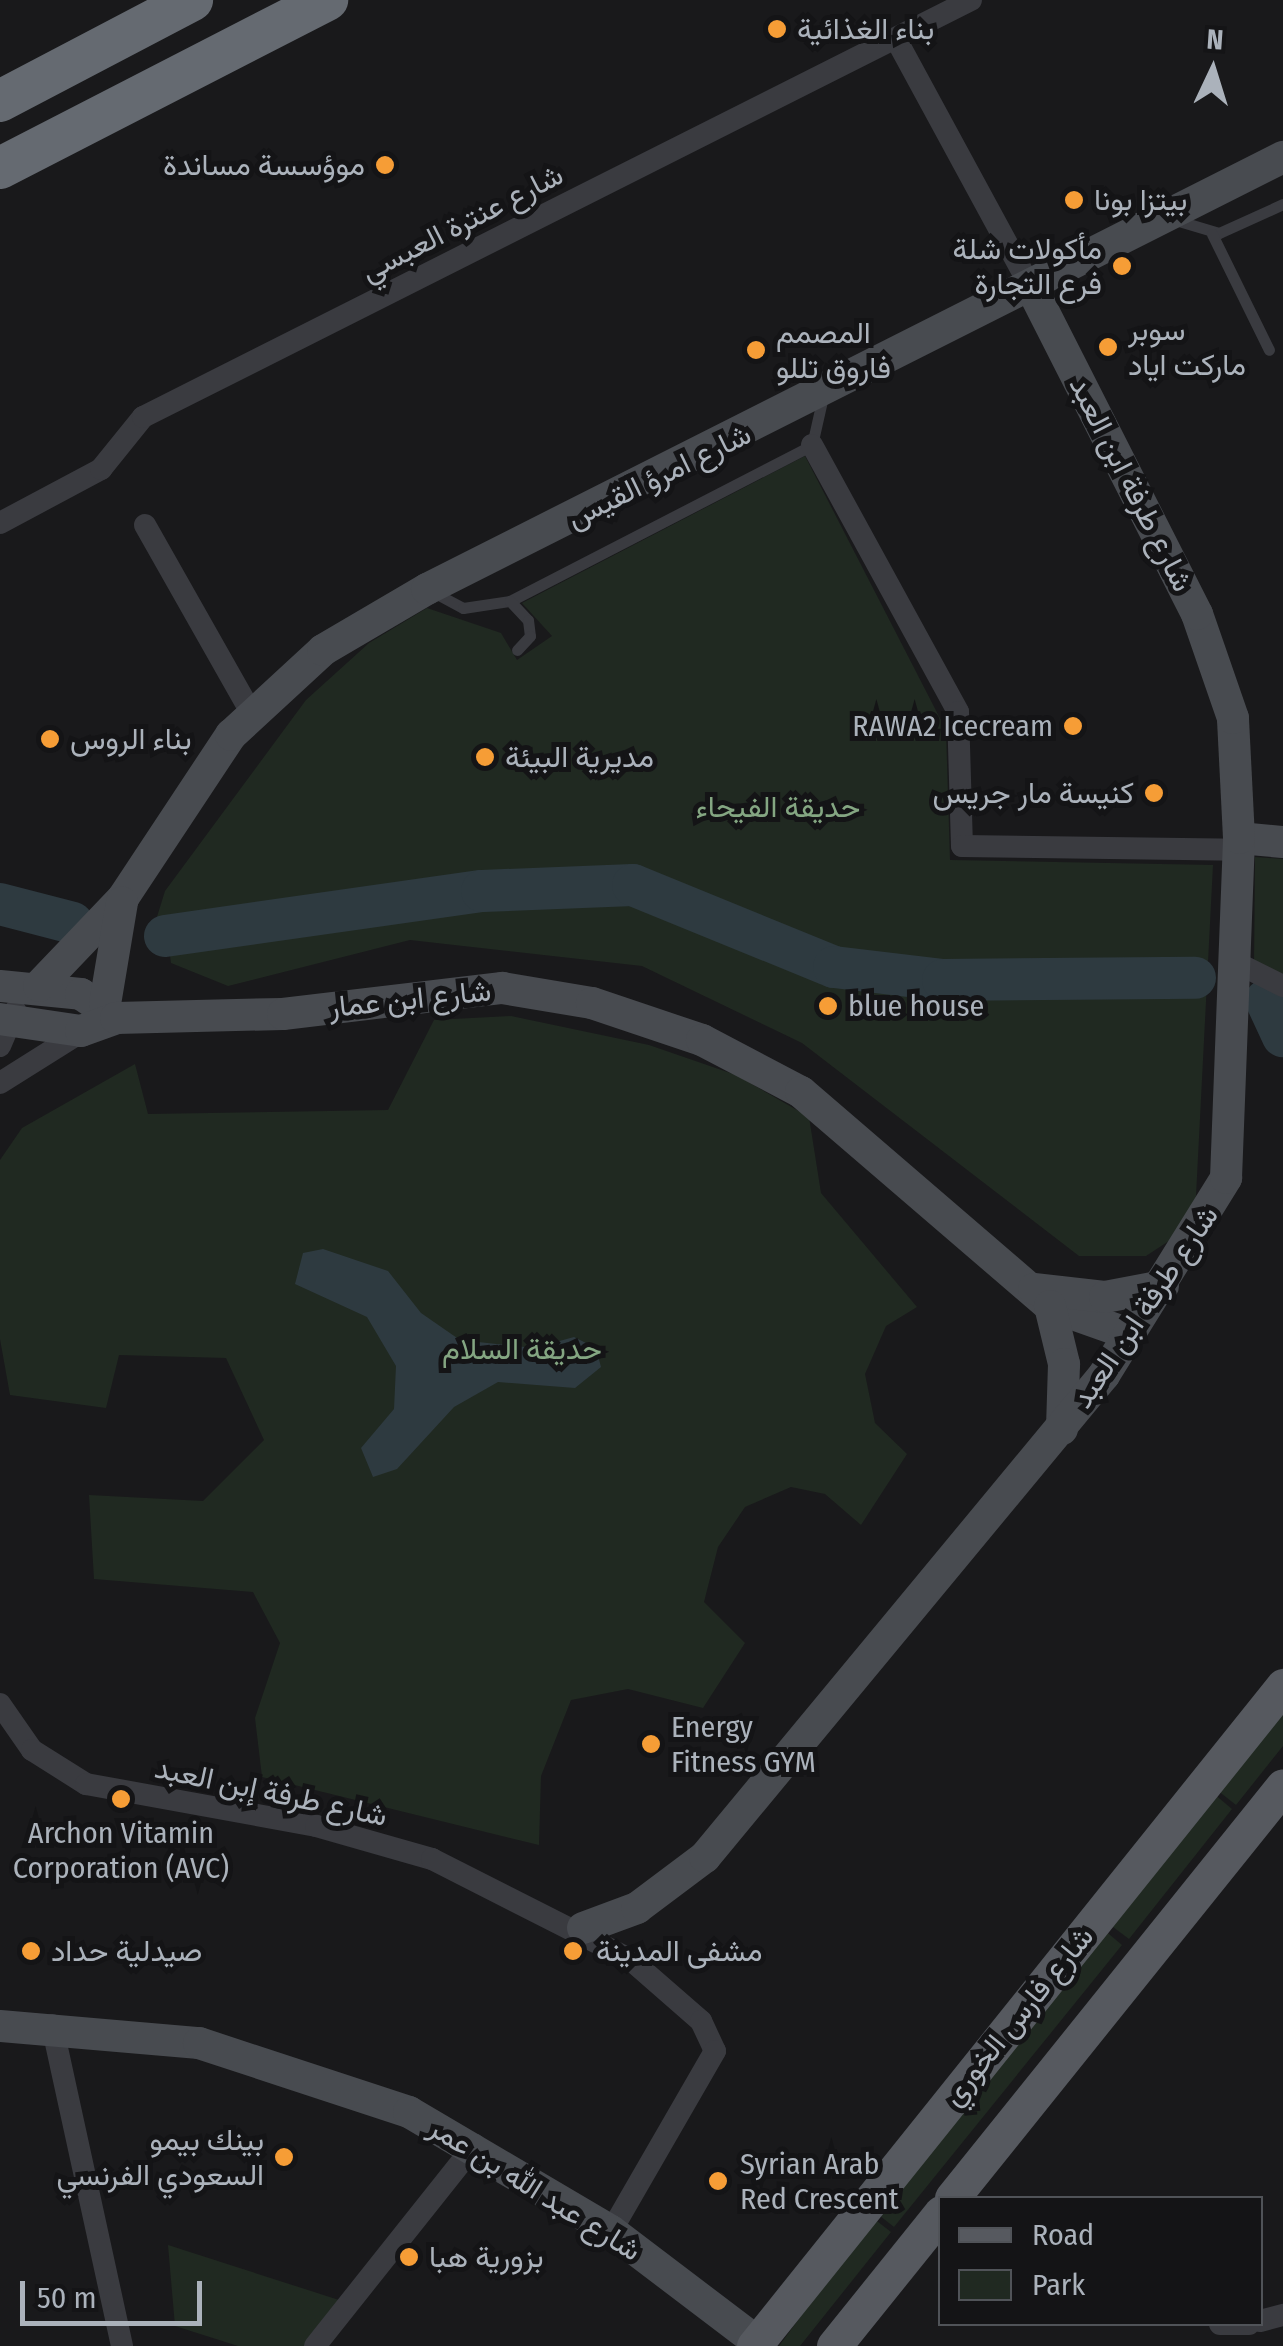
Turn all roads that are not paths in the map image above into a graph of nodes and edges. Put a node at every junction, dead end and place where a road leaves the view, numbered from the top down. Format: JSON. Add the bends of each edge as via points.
{"nodes":[{"id":1,"x":192,"y":0,"type":"edge"},
{"id":2,"x":327,"y":0,"type":"edge"},
{"id":3,"x":971,"y":0,"type":"edge"},
{"id":4,"x":896,"y":39,"type":"junction"},
{"id":5,"x":0,"y":101,"type":"edge"},
{"id":6,"x":1283,"y":158,"type":"edge"},
{"id":7,"x":0,"y":168,"type":"edge"},
{"id":8,"x":1283,"y":204,"type":"edge"},
{"id":9,"x":1169,"y":217,"type":"junction"},
{"id":10,"x":1212,"y":234,"type":"junction"},
{"id":11,"x":1032,"y":289,"type":"junction"},
{"id":12,"x":1269,"y":350,"type":"dead end"},
{"id":13,"x":823,"y":396,"type":"junction"},
{"id":14,"x":812,"y":445,"type":"junction"},
{"id":15,"x":0,"y":523,"type":"edge"},
{"id":16,"x":146,"y":525,"type":"dead end"},
{"id":17,"x":427,"y":589,"type":"junction"},
{"id":18,"x":510,"y":601,"type":"junction"},
{"id":19,"x":517,"y":650,"type":"dead end"},
{"id":20,"x":251,"y":712,"type":"junction"},
{"id":21,"x":1283,"y":842,"type":"edge"},
{"id":22,"x":1238,"y":844,"type":"junction"},
{"id":23,"x":124,"y":898,"type":"junction"},
{"id":24,"x":1234,"y":962,"type":"junction"},
{"id":25,"x":0,"y":986,"type":"edge"},
{"id":26,"x":39,"y":986,"type":"junction"},
{"id":27,"x":1283,"y":986,"type":"edge"},
{"id":28,"x":111,"y":1011,"type":"junction"},
{"id":29,"x":3,"y":1029,"type":"edge"},
{"id":30,"x":81,"y":1032,"type":"junction"},
{"id":31,"x":0,"y":1083,"type":"edge"},
{"id":32,"x":1163,"y":1286,"type":"junction"},
{"id":33,"x":1041,"y":1297,"type":"junction"},
{"id":34,"x":1129,"y":1334,"type":"junction"},
{"id":35,"x":1062,"y":1429,"type":"junction"},
{"id":36,"x":1283,"y":1686,"type":"edge"},
{"id":37,"x":0,"y":1704,"type":"edge"},
{"id":38,"x":1283,"y":1786,"type":"edge"},
{"id":39,"x":582,"y":1928,"type":"junction"},
{"id":40,"x":52,"y":2025,"type":"junction"},
{"id":41,"x":0,"y":2026,"type":"edge"},
{"id":42,"x":475,"y":2145,"type":"junction"},
{"id":43,"x":954,"y":2196,"type":"edge"},
{"id":44,"x":938,"y":2216,"type":"edge"},
{"id":45,"x":611,"y":2232,"type":"junction"},
{"id":46,"x":756,"y":2344,"type":"edge"},
{"id":47,"x":122,"y":2346,"type":"edge"},
{"id":48,"x":315,"y":2346,"type":"edge"},
{"id":49,"x":834,"y":2346,"type":"edge"}],
"edges":[{"from":1,"to":5,"type":"highway"},
{"from":2,"to":7,"type":"highway"},
{"from":3,"to":4,"type":"street","name":"شارع عنترة العبسي"},
{"from":4,"to":11,"type":"street"},
{"from":4,"to":15,"type":"street","name":"شارع عنترة العبسي","via":[[143,417],[102,470]]},
{"from":6,"to":9,"type":"street","name":"شارع امرؤ القيس"},
{"from":8,"to":10,"type":"lane"},
{"from":9,"to":10,"type":"lane"},
{"from":9,"to":11,"type":"street","name":"شارع امرؤ القيس"},
{"from":10,"to":12,"type":"lane"},
{"from":11,"to":13,"type":"street","name":"شارع امرؤ القيس"},
{"from":11,"to":22,"type":"street","name":"شارع طرفة ابن العبد","via":[[1220,668],[1233,718]]},
{"from":13,"to":14,"type":"lane"},
{"from":13,"to":17,"type":"street","name":"شارع امرؤ القيس"},
{"from":14,"to":18,"type":"lane"},
{"from":14,"to":22,"type":"street","via":[[958,712],[962,846]]},
{"from":16,"to":20,"type":"street"},
{"from":17,"to":18,"type":"lane","via":[[463,608]]},
{"from":17,"to":20,"type":"street","name":"شارع امرؤ القيس","via":[[323,650]]},
{"from":18,"to":19,"type":"lane","via":[[528,620],[530,636]]},
{"from":20,"to":23,"type":"street","name":"شارع امرؤ القيس"},
{"from":21,"to":22,"type":"street"},
{"from":22,"to":24,"type":"street","name":"شارع طرفة ابن العبد"},
{"from":23,"to":26,"type":"street","name":"شارع امرؤ القيس"},
{"from":23,"to":28,"type":"street"},
{"from":24,"to":27,"type":"street"},
{"from":24,"to":32,"type":"street","name":"شارع طرفة ابن العبد","via":[[1226,1178]]},
{"from":25,"to":26,"type":"street","name":"شارع ابن عمار"},
{"from":26,"to":28,"type":"street","name":"شارع ابن عمار"},
{"from":26,"to":29,"type":"street"},
{"from":28,"to":30,"type":"street","name":"شارع ابن عمار"},
{"from":28,"to":33,"type":"street","name":"شارع ابن عمار","via":[[283,1014],[502,988],[636,1015],[801,1092]]},
{"from":29,"to":30,"type":"street","name":"شارع ابن عمار"},
{"from":30,"to":31,"type":"street"},
{"from":32,"to":33,"type":"street"},
{"from":32,"to":34,"type":"street","name":"شارع طرفة ابن العبد"},
{"from":33,"to":34,"type":"street","name":"شارع ابن عمار"},
{"from":33,"to":35,"type":"street","via":[[1064,1364]]},
{"from":34,"to":35,"type":"street","name":"شارع طرفة ابن العبد"},
{"from":35,"to":39,"type":"street","name":"شارع طرفة ابن العبد","via":[[704,1857],[636,1908]]},
{"from":36,"to":46,"type":"main road","name":"شارع فارس الخوري"},
{"from":37,"to":39,"type":"street","name":"شارع طرفة إبن العبد","via":[[32,1750],[86,1784],[316,1826],[432,1859]]},
{"from":38,"to":43,"type":"main road","name":"شارع فارس الخوري"},
{"from":39,"to":45,"type":"street","name":"شارع طرفة إبن العبد","via":[[709,2030],[709,2073]]},
{"from":40,"to":41,"type":"street","name":"شارع عبد الله بن عمر"},
{"from":40,"to":42,"type":"street","name":"شارع عبد الله بن عمر","via":[[271,2061]]},
{"from":40,"to":47,"type":"street"},
{"from":42,"to":45,"type":"street","name":"شارع عبد الله بن عمر"},
{"from":42,"to":48,"type":"street"},
{"from":44,"to":49,"type":"main road"},
{"from":45,"to":46,"type":"street","name":"شارع عبد الله بن عمر"}]}
